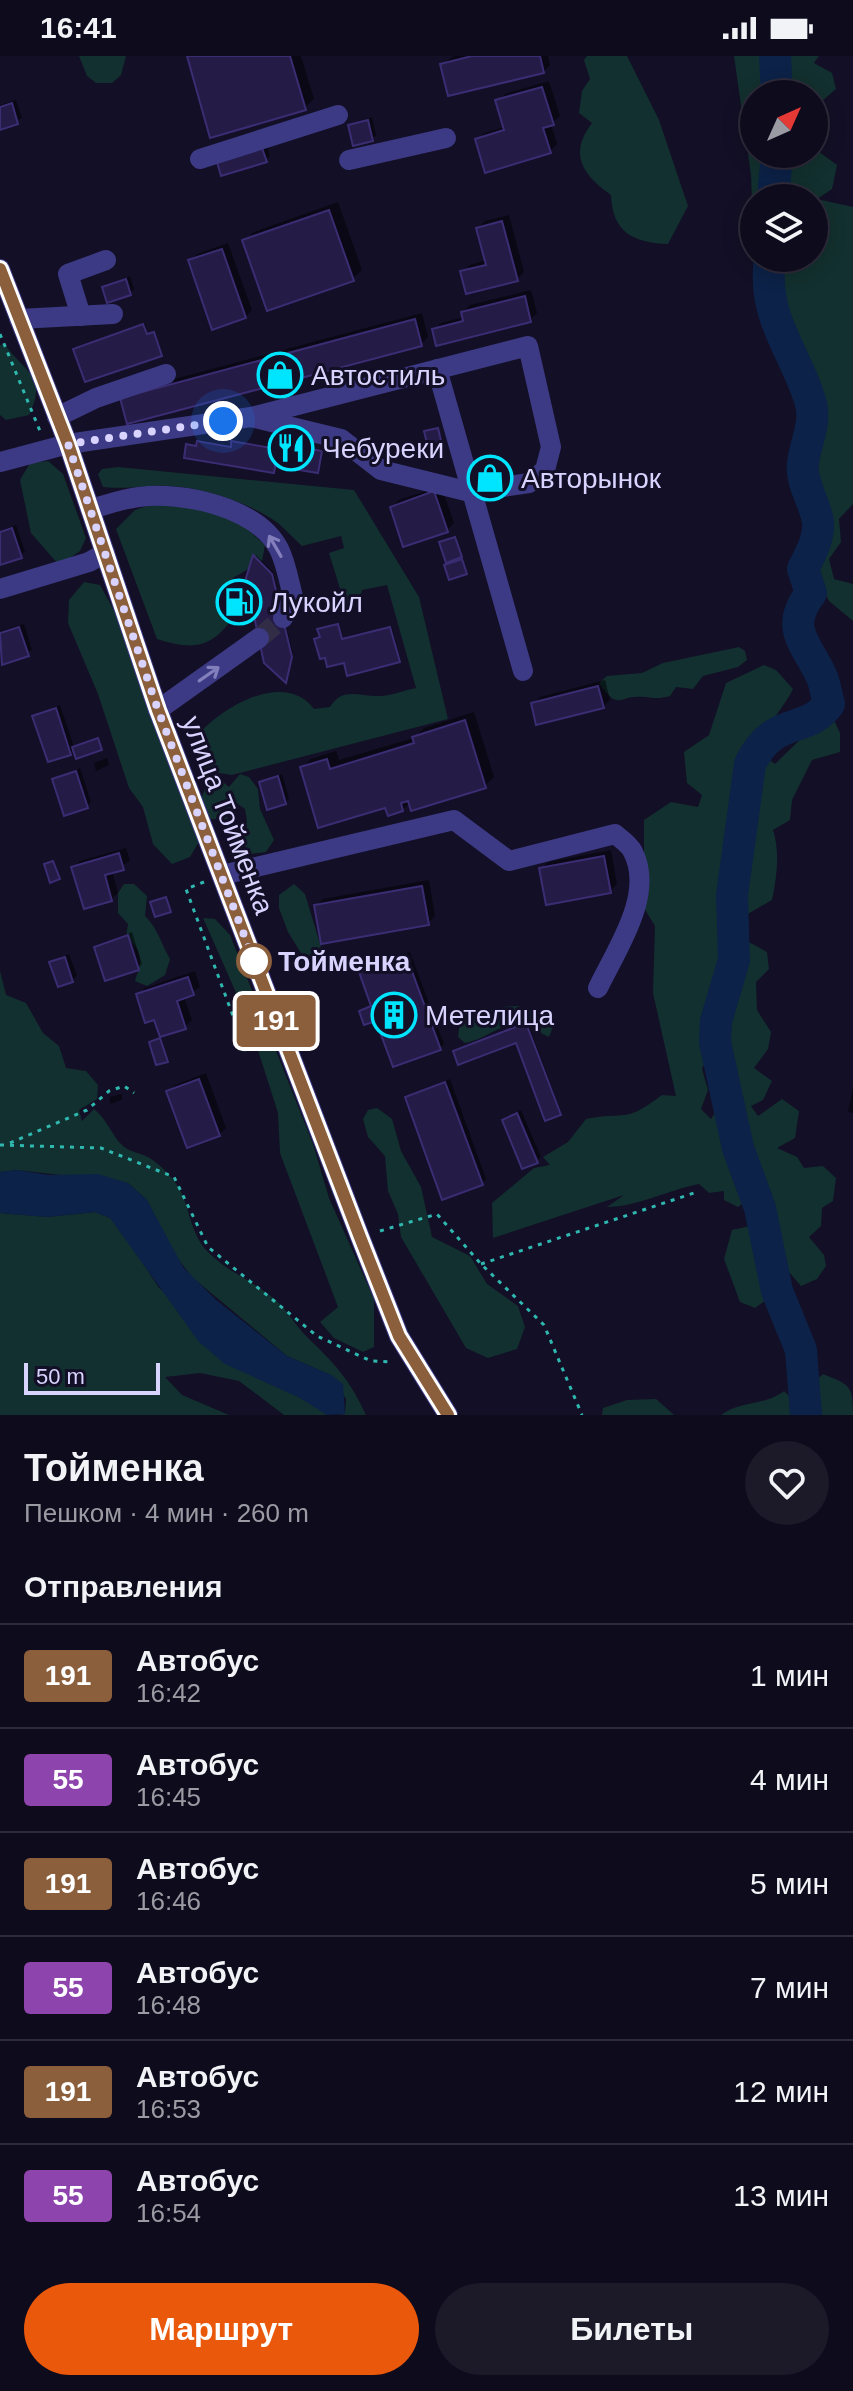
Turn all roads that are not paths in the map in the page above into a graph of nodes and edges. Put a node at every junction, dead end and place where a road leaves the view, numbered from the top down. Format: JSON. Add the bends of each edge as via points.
{"nodes":[{"id":1,"x":338,"y":115,"type":"dead end"},
{"id":2,"x":446,"y":138,"type":"dead end"},
{"id":3,"x":200,"y":159,"type":"dead end"},
{"id":4,"x":349,"y":160,"type":"dead end"},
{"id":5,"x":106,"y":260,"type":"dead end"},
{"id":6,"x":0,"y":269,"type":"edge"},
{"id":7,"x":113,"y":314,"type":"dead end"},
{"id":8,"x":81,"y":316,"type":"junction"},
{"id":9,"x":19,"y":319,"type":"junction"},
{"id":10,"x":437,"y":369,"type":"junction"},
{"id":11,"x":166,"y":374,"type":"dead end"},
{"id":12,"x":57,"y":417,"type":"junction"},
{"id":13,"x":251,"y":417,"type":"junction"},
{"id":14,"x":68,"y":444,"type":"junction"},
{"id":15,"x":0,"y":462,"type":"edge"},
{"id":16,"x":470,"y":492,"type":"junction"},
{"id":17,"x":90,"y":509,"type":"junction"},
{"id":18,"x":105,"y":553,"type":"junction"},
{"id":19,"x":0,"y":589,"type":"edge"},
{"id":20,"x":283,"y":618,"type":"tunnel mouth"},
{"id":21,"x":259,"y":638,"type":"tunnel mouth"},
{"id":22,"x":523,"y":671,"type":"dead end"},
{"id":23,"x":158,"y":710,"type":"junction"},
{"id":24,"x":222,"y":875,"type":"junction"},
{"id":25,"x":598,"y":988,"type":"dead end"},
{"id":26,"x":448,"y":1415,"type":"edge"}],
"edges":[{"from":1,"to":3,"type":"street"},
{"from":2,"to":4,"type":"street"},
{"from":5,"to":8,"type":"street","via":[[68,274]]},
{"from":6,"to":9,"type":"street","name":"улица Тойменка"},
{"from":7,"to":8,"type":"street"},
{"from":8,"to":9,"type":"street"},
{"from":9,"to":12,"type":"street","name":"улица Тойменка"},
{"from":10,"to":13,"type":"street"},
{"from":10,"to":16,"type":"street"},
{"from":10,"to":16,"type":"street","via":[[528,346],[551,447],[545,470],[529,483]]},
{"from":11,"to":12,"type":"street"},
{"from":12,"to":14,"type":"street","name":"улица Тойменка"},
{"from":13,"to":14,"type":"street"},
{"from":13,"to":16,"type":"street","via":[[341,439],[381,470]]},
{"from":14,"to":15,"type":"street"},
{"from":14,"to":17,"type":"street","name":"улица Тойменка"},
{"from":16,"to":22,"type":"street"},
{"from":17,"to":18,"type":"street","name":"улица Тойменка"},
{"from":20,"to":17,"type":"street","one_way":true,"via":[[293,597],[280,549],[256,523],[168,497],[140,497]]},
{"from":18,"to":19,"type":"street"},
{"from":18,"to":23,"type":"street","name":"улица Тойменка"},
{"from":23,"to":21,"type":"street","one_way":true},
{"from":23,"to":24,"type":"street","name":"улица Тойменка"},
{"from":24,"to":25,"type":"street","via":[[454,820],[509,861],[615,834],[633,850],[640,880],[630,921]]},
{"from":24,"to":26,"type":"street","name":"улица Тойменка","via":[[399,1336]]}]}
